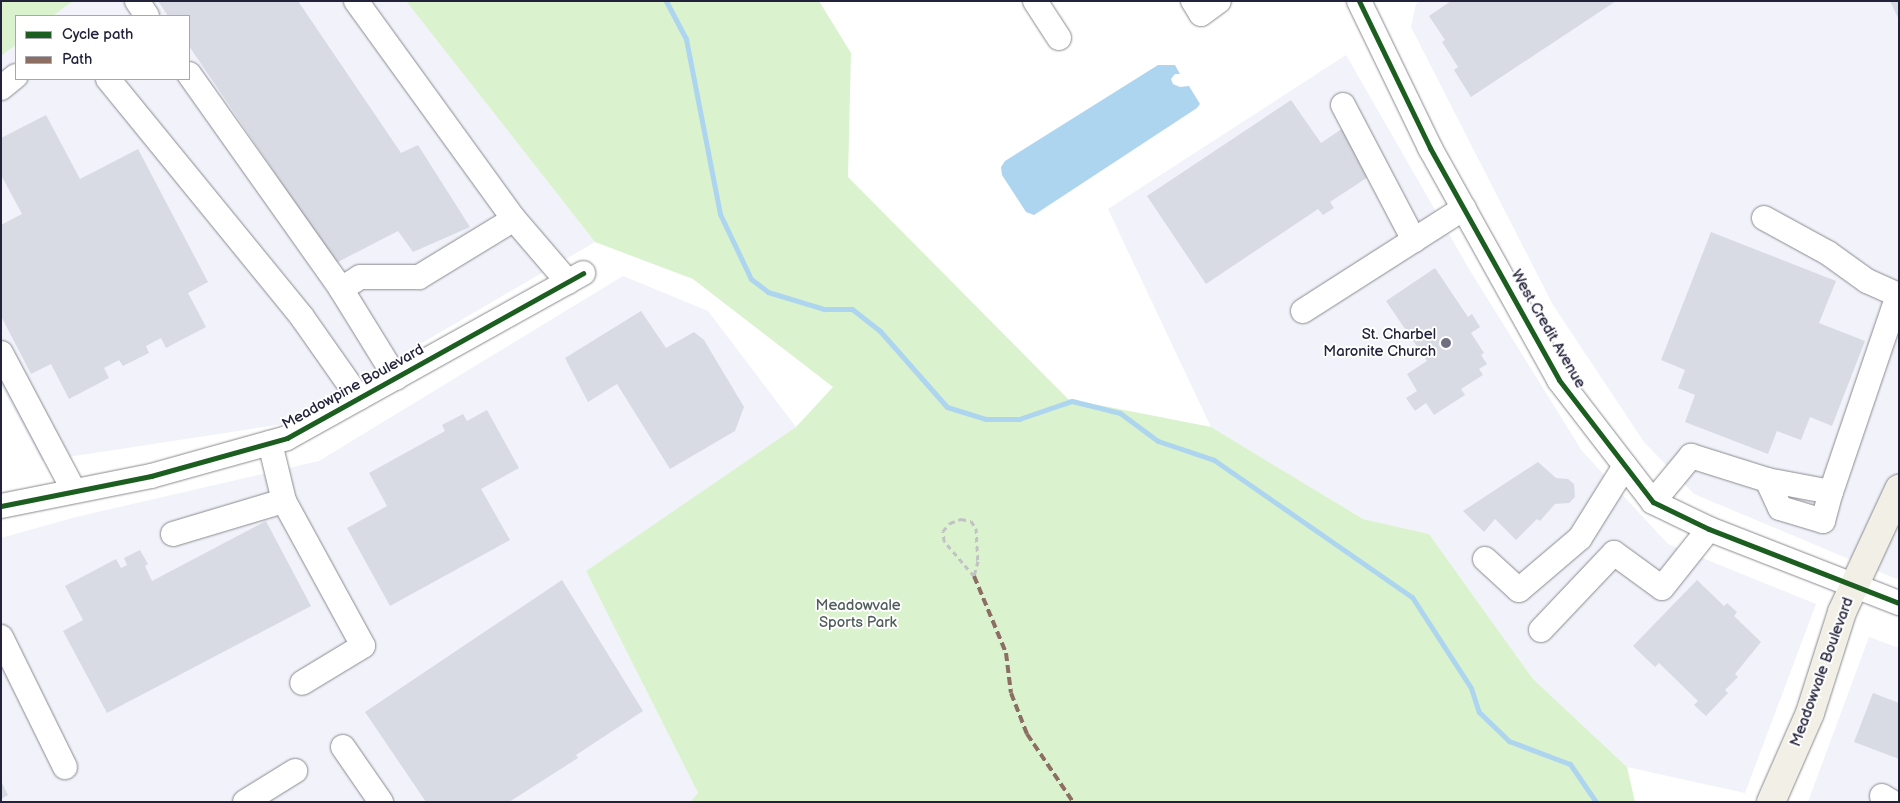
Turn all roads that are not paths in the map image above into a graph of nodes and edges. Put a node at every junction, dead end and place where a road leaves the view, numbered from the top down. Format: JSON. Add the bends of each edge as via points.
{"nodes":[{"id":1,"x":137,"y":1,"type":"edge"},
{"id":2,"x":356,"y":1,"type":"edge"},
{"id":3,"x":1036,"y":1,"type":"edge"},
{"id":4,"x":1192,"y":1,"type":"edge"},
{"id":5,"x":1219,"y":1,"type":"edge"},
{"id":6,"x":1359,"y":1,"type":"edge"},
{"id":7,"x":147,"y":15,"type":"edge"},
{"id":8,"x":1059,"y":38,"type":"dead end"},
{"id":9,"x":190,"y":75,"type":"edge"},
{"id":10,"x":15,"y":77,"type":"edge"},
{"id":11,"x":109,"y":80,"type":"edge"},
{"id":12,"x":1,"y":88,"type":"edge"},
{"id":13,"x":1343,"y":105,"type":"dead end"},
{"id":14,"x":1464,"y":208,"type":"junction"},
{"id":15,"x":514,"y":218,"type":"junction"},
{"id":16,"x":1764,"y":218,"type":"dead end"},
{"id":17,"x":1414,"y":240,"type":"junction"},
{"id":18,"x":341,"y":289,"type":"junction"},
{"id":19,"x":1898,"y":295,"type":"edge"},
{"id":20,"x":1303,"y":311,"type":"dead end"},
{"id":21,"x":1,"y":353,"type":"edge"},
{"id":22,"x":396,"y":378,"type":"junction"},
{"id":23,"x":359,"y":398,"type":"junction"},
{"id":24,"x":270,"y":443,"type":"junction"},
{"id":25,"x":1625,"y":466,"type":"junction"},
{"id":26,"x":1899,"y":490,"type":"edge"},
{"id":27,"x":74,"y":491,"type":"junction"},
{"id":28,"x":284,"y":501,"type":"junction"},
{"id":29,"x":1653,"y":502,"type":"junction"},
{"id":30,"x":1,"y":506,"type":"edge"},
{"id":31,"x":1709,"y":529,"type":"junction"},
{"id":32,"x":173,"y":534,"type":"dead end"},
{"id":33,"x":1485,"y":559,"type":"dead end"},
{"id":34,"x":1853,"y":586,"type":"junction"},
{"id":35,"x":1899,"y":603,"type":"edge"},
{"id":36,"x":1541,"y":630,"type":"dead end"},
{"id":37,"x":1,"y":637,"type":"edge"},
{"id":38,"x":302,"y":683,"type":"dead end"},
{"id":39,"x":343,"y":747,"type":"dead end"},
{"id":40,"x":65,"y":767,"type":"dead end"},
{"id":41,"x":295,"y":771,"type":"dead end"},
{"id":42,"x":245,"y":802,"type":"edge"},
{"id":43,"x":381,"y":802,"type":"edge"},
{"id":44,"x":1771,"y":802,"type":"edge"}],
"edges":[{"from":1,"to":7,"type":"street"},
{"from":2,"to":15,"type":"street"},
{"from":3,"to":8,"type":"street"},
{"from":4,"to":5,"type":"street","via":[[1201,14]]},
{"from":6,"to":14,"type":"street","name":"West Credit Avenue","via":[[1430,148]]},
{"from":9,"to":18,"type":"street"},
{"from":10,"to":12,"type":"street"},
{"from":11,"to":23,"type":"street","via":[[302,317]]},
{"from":13,"to":17,"type":"street"},
{"from":14,"to":17,"type":"street"},
{"from":14,"to":25,"type":"street","name":"West Credit Avenue","via":[[1560,380]]},
{"from":15,"to":18,"type":"street","via":[[419,277],[360,277]]},
{"from":15,"to":22,"type":"street","name":"Meadowpine Boulevard","via":[[576,278]]},
{"from":16,"to":19,"type":"street","via":[[1828,253],[1867,281]]},
{"from":17,"to":20,"type":"street"},
{"from":18,"to":22,"type":"street"},
{"from":19,"to":29,"type":"street","via":[[1823,521],[1780,508],[1767,480],[1691,456]]},
{"from":21,"to":27,"type":"street"},
{"from":22,"to":23,"type":"street","name":"Meadowpine Boulevard"},
{"from":23,"to":24,"type":"street","name":"Meadowpine Boulevard","via":[[288,438]]},
{"from":24,"to":27,"type":"street","name":"Meadowpine Boulevard","via":[[151,476]]},
{"from":24,"to":28,"type":"street"},
{"from":25,"to":29,"type":"street","name":"West Credit Avenue"},
{"from":25,"to":33,"type":"street","via":[[1580,538],[1520,590]]},
{"from":26,"to":34,"type":"main road","name":"Meadowvale Boulevard"},
{"from":27,"to":30,"type":"street","name":"Meadowpine Boulevard"},
{"from":28,"to":32,"type":"street"},
{"from":28,"to":38,"type":"street","via":[[363,646]]},
{"from":29,"to":31,"type":"street","name":"West Credit Avenue"},
{"from":31,"to":34,"type":"street","name":"West Credit Avenue"},
{"from":31,"to":36,"type":"street","via":[[1662,588],[1614,553]]},
{"from":34,"to":35,"type":"street","name":"West Credit Avenue"},
{"from":34,"to":44,"type":"main road","name":"Meadowvale Boulevard","via":[[1810,712]]},
{"from":37,"to":40,"type":"street"},
{"from":39,"to":43,"type":"street"},
{"from":41,"to":42,"type":"street"}]}
